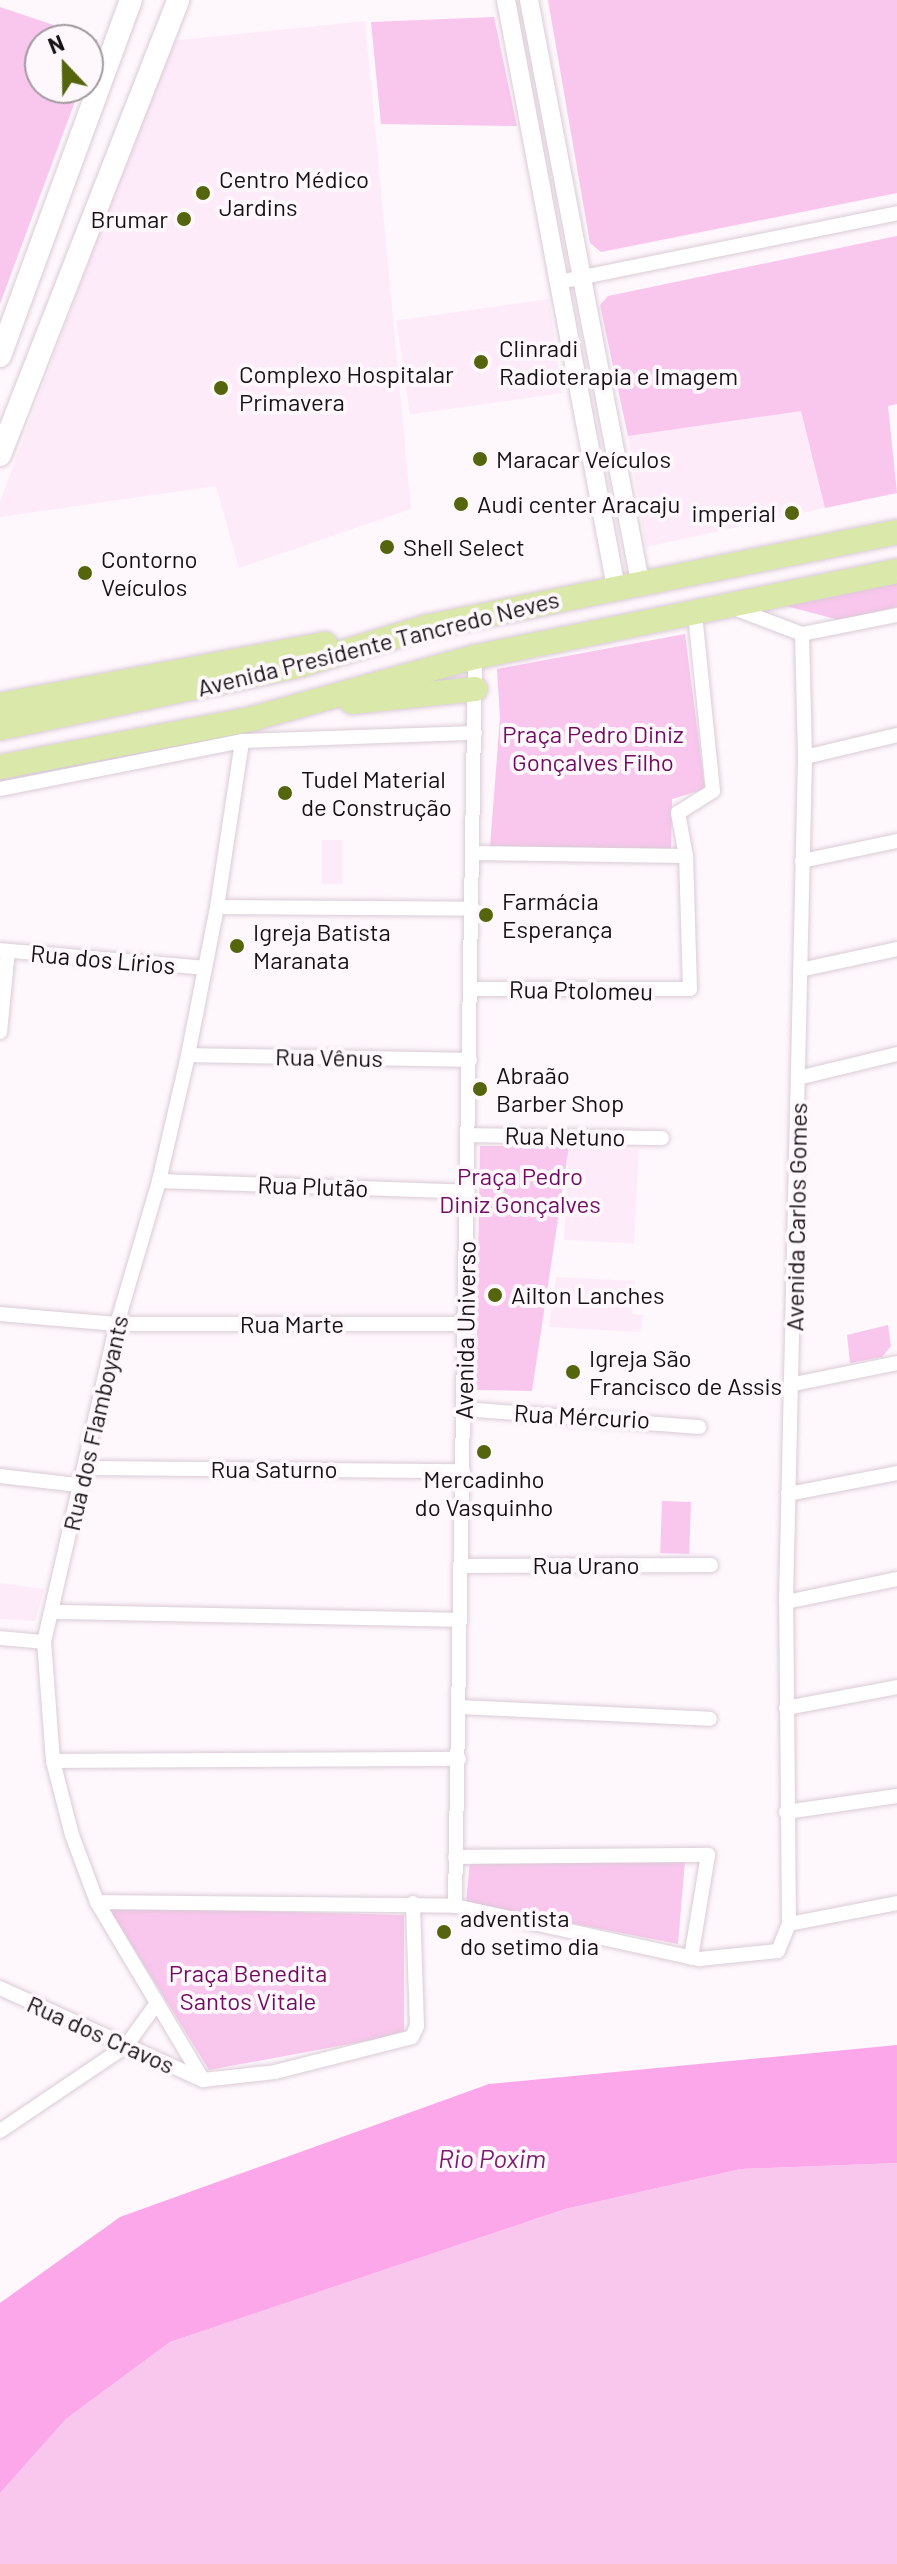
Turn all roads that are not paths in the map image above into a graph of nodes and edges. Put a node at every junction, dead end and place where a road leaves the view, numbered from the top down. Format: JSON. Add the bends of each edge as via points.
{"nodes":[{"id":1,"x":131,"y":0,"type":"edge"},
{"id":2,"x":178,"y":0,"type":"edge"},
{"id":3,"x":506,"y":0,"type":"edge"},
{"id":4,"x":529,"y":0,"type":"edge"},
{"id":5,"x":897,"y":213,"type":"edge"},
{"id":6,"x":30,"y":277,"type":"junction"},
{"id":7,"x":581,"y":277,"type":"junction"},
{"id":8,"x":559,"y":282,"type":"junction"},
{"id":9,"x":65,"y":293,"type":"junction"},
{"id":10,"x":0,"y":356,"type":"edge"},
{"id":11,"x":0,"y":455,"type":"edge"},
{"id":12,"x":897,"y":532,"type":"edge"},
{"id":13,"x":897,"y":571,"type":"edge"},
{"id":14,"x":628,"y":585,"type":"junction"},
{"id":15,"x":730,"y":607,"type":"junction"},
{"id":16,"x":695,"y":613,"type":"junction"},
{"id":17,"x":897,"y":615,"type":"edge"},
{"id":18,"x":426,"y":627,"type":"junction"},
{"id":19,"x":802,"y":634,"type":"junction"},
{"id":20,"x":475,"y":657,"type":"junction"},
{"id":21,"x":475,"y":689,"type":"junction"},
{"id":22,"x":0,"y":705,"type":"edge"},
{"id":23,"x":294,"y":709,"type":"junction"},
{"id":24,"x":0,"y":728,"type":"edge"},
{"id":25,"x":475,"y":733,"type":"junction"},
{"id":26,"x":897,"y":735,"type":"edge"},
{"id":27,"x":242,"y":741,"type":"junction"},
{"id":28,"x":805,"y":757,"type":"junction"},
{"id":29,"x":4,"y":766,"type":"edge"},
{"id":30,"x":0,"y":789,"type":"edge"},
{"id":31,"x":897,"y":841,"type":"edge"},
{"id":32,"x":473,"y":853,"type":"junction"},
{"id":33,"x":686,"y":856,"type":"junction"},
{"id":34,"x":802,"y":861,"type":"junction"},
{"id":35,"x":217,"y":907,"type":"junction"},
{"id":36,"x":473,"y":909,"type":"junction"},
{"id":37,"x":897,"y":949,"type":"edge"},
{"id":38,"x":4,"y":951,"type":"edge"},
{"id":39,"x":205,"y":968,"type":"junction"},
{"id":40,"x":800,"y":970,"type":"junction"},
{"id":41,"x":472,"y":989,"type":"junction"},
{"id":42,"x":0,"y":1032,"type":"edge"},
{"id":43,"x":897,"y":1054,"type":"edge"},
{"id":44,"x":188,"y":1055,"type":"junction"},
{"id":45,"x":470,"y":1060,"type":"junction"},
{"id":46,"x":798,"y":1078,"type":"junction"},
{"id":47,"x":468,"y":1135,"type":"junction"},
{"id":48,"x":662,"y":1138,"type":"dead end"},
{"id":49,"x":159,"y":1181,"type":"junction"},
{"id":50,"x":468,"y":1192,"type":"junction"},
{"id":51,"x":0,"y":1314,"type":"edge"},
{"id":52,"x":117,"y":1324,"type":"junction"},
{"id":53,"x":467,"y":1324,"type":"junction"},
{"id":54,"x":897,"y":1356,"type":"edge"},
{"id":55,"x":897,"y":1363,"type":"edge"},
{"id":56,"x":794,"y":1384,"type":"junction"},
{"id":57,"x":464,"y":1409,"type":"junction"},
{"id":58,"x":699,"y":1427,"type":"dead end"},
{"id":59,"x":86,"y":1468,"type":"junction"},
{"id":60,"x":463,"y":1471,"type":"junction"},
{"id":61,"x":897,"y":1473,"type":"edge"},
{"id":62,"x":0,"y":1476,"type":"edge"},
{"id":63,"x":78,"y":1485,"type":"junction"},
{"id":64,"x":788,"y":1494,"type":"junction"},
{"id":65,"x":711,"y":1565,"type":"dead end"},
{"id":66,"x":461,"y":1566,"type":"junction"},
{"id":67,"x":897,"y":1579,"type":"edge"},
{"id":68,"x":786,"y":1602,"type":"junction"},
{"id":69,"x":55,"y":1612,"type":"junction"},
{"id":70,"x":459,"y":1620,"type":"junction"},
{"id":71,"x":0,"y":1638,"type":"edge"},
{"id":72,"x":44,"y":1642,"type":"junction"},
{"id":73,"x":897,"y":1687,"type":"edge"},
{"id":74,"x":460,"y":1707,"type":"junction"},
{"id":75,"x":786,"y":1708,"type":"junction"},
{"id":76,"x":710,"y":1719,"type":"dead end"},
{"id":77,"x":459,"y":1759,"type":"junction"},
{"id":78,"x":53,"y":1761,"type":"junction"},
{"id":79,"x":897,"y":1796,"type":"edge"},
{"id":80,"x":786,"y":1812,"type":"junction"},
{"id":81,"x":455,"y":1857,"type":"junction"},
{"id":82,"x":97,"y":1902,"type":"junction"},
{"id":83,"x":413,"y":1903,"type":"junction"},
{"id":84,"x":897,"y":1903,"type":"edge"},
{"id":85,"x":455,"y":1906,"type":"junction"},
{"id":86,"x":789,"y":1924,"type":"junction"},
{"id":87,"x":691,"y":1958,"type":"junction"},
{"id":88,"x":0,"y":1988,"type":"edge"},
{"id":89,"x":157,"y":2003,"type":"junction"},
{"id":90,"x":126,"y":2046,"type":"junction"},
{"id":91,"x":203,"y":2080,"type":"junction"},
{"id":92,"x":0,"y":2131,"type":"edge"}],
"edges":[{"from":1,"to":6,"type":"main road"},
{"from":2,"to":9,"type":"main road"},
{"from":3,"to":8,"type":"street"},
{"from":4,"to":7,"type":"street"},
{"from":5,"to":7,"type":"street"},
{"from":6,"to":9,"type":"main road","via":[[42,291]]},
{"from":6,"to":10,"type":"main road"},
{"from":7,"to":8,"type":"street"},
{"from":7,"to":14,"type":"street"},
{"from":8,"to":14,"type":"street"},
{"from":9,"to":11,"type":"main road"},
{"from":12,"to":14,"type":"main road","name":"Avenida Presidente Tancredo Neves"},
{"from":13,"to":15,"type":"main road","name":"Avenida Presidente Tancredo Neves"},
{"from":14,"to":18,"type":"main road","name":"Avenida Presidente Tancredo Neves"},
{"from":15,"to":16,"type":"main road","name":"Avenida Presidente Tancredo Neves"},
{"from":15,"to":19,"type":"street"},
{"from":16,"to":20,"type":"main road","name":"Avenida Presidente Tancredo Neves"},
{"from":16,"to":33,"type":"street","via":[[713,791],[678,813]]},
{"from":17,"to":19,"type":"street"},
{"from":18,"to":22,"type":"main road"},
{"from":18,"to":24,"type":"main road","name":"Avenida Presidente Tancredo Neves","via":[[297,666]]},
{"from":19,"to":28,"type":"street","name":"Avenida Carlos Gomes"},
{"from":20,"to":21,"type":"street","name":"Avenida Universo"},
{"from":20,"to":23,"type":"main road","name":"Avenida Presidente Tancredo Neves"},
{"from":21,"to":23,"type":"main road"},
{"from":21,"to":25,"type":"street","name":"Avenida Universo"},
{"from":23,"to":29,"type":"main road","name":"Avenida Presidente Tancredo Neves"},
{"from":25,"to":27,"type":"street"},
{"from":25,"to":32,"type":"street","name":"Avenida Universo"},
{"from":26,"to":28,"type":"street"},
{"from":27,"to":30,"type":"street"},
{"from":27,"to":35,"type":"street","name":"Rua dos Flamboyants"},
{"from":28,"to":34,"type":"street","name":"Avenida Carlos Gomes"},
{"from":31,"to":34,"type":"street"},
{"from":32,"to":33,"type":"street"},
{"from":32,"to":36,"type":"street","name":"Avenida Universo"},
{"from":33,"to":41,"type":"street","name":"Rua Ptolomeu","via":[[690,989]]},
{"from":34,"to":40,"type":"street","name":"Avenida Carlos Gomes"},
{"from":35,"to":36,"type":"street"},
{"from":35,"to":39,"type":"street","name":"Rua dos Flamboyants"},
{"from":36,"to":41,"type":"street","name":"Avenida Universo"},
{"from":37,"to":40,"type":"street"},
{"from":38,"to":39,"type":"street","name":"Rua dos Lírios"},
{"from":38,"to":42,"type":"street"},
{"from":39,"to":44,"type":"street","name":"Rua dos Flamboyants"},
{"from":40,"to":46,"type":"street","name":"Avenida Carlos Gomes"},
{"from":41,"to":45,"type":"street","name":"Avenida Universo"},
{"from":43,"to":46,"type":"street"},
{"from":44,"to":45,"type":"street","name":"Rua Vênus"},
{"from":44,"to":49,"type":"street","name":"Rua dos Flamboyants"},
{"from":45,"to":47,"type":"street","name":"Avenida Universo"},
{"from":46,"to":56,"type":"street","name":"Avenida Carlos Gomes"},
{"from":47,"to":48,"type":"street","name":"Rua Netuno"},
{"from":47,"to":50,"type":"street","name":"Avenida Universo"},
{"from":49,"to":50,"type":"street","name":"Rua Plutão"},
{"from":49,"to":52,"type":"street","name":"Rua dos Flamboyants"},
{"from":50,"to":53,"type":"street","name":"Avenida Universo"},
{"from":51,"to":52,"type":"street","name":"Rua Marte"},
{"from":52,"to":53,"type":"street","name":"Rua Marte"},
{"from":52,"to":59,"type":"street","name":"Rua dos Flamboyants"},
{"from":53,"to":57,"type":"street","name":"Avenida Universo"},
{"from":54,"to":55,"type":"street"},
{"from":55,"to":56,"type":"street"},
{"from":56,"to":64,"type":"street","name":"Avenida Carlos Gomes"},
{"from":57,"to":58,"type":"street","name":"Rua Mércurio"},
{"from":57,"to":60,"type":"street","name":"Avenida Universo"},
{"from":59,"to":60,"type":"street","name":"Rua Saturno"},
{"from":59,"to":63,"type":"street","name":"Rua dos Flamboyants"},
{"from":60,"to":66,"type":"street","name":"Avenida Universo"},
{"from":61,"to":64,"type":"street"},
{"from":62,"to":63,"type":"street"},
{"from":63,"to":69,"type":"street","name":"Rua dos Flamboyants"},
{"from":64,"to":68,"type":"street","name":"Avenida Carlos Gomes"},
{"from":65,"to":66,"type":"street","name":"Rua Urano"},
{"from":66,"to":70,"type":"street","name":"Avenida Universo"},
{"from":67,"to":68,"type":"street"},
{"from":68,"to":75,"type":"street","name":"Avenida Carlos Gomes"},
{"from":69,"to":70,"type":"street"},
{"from":69,"to":72,"type":"street","name":"Rua dos Flamboyants"},
{"from":70,"to":74,"type":"street","name":"Avenida Universo"},
{"from":71,"to":72,"type":"street"},
{"from":72,"to":78,"type":"street","name":"Rua dos Flamboyants"},
{"from":73,"to":75,"type":"street"},
{"from":74,"to":76,"type":"street"},
{"from":74,"to":77,"type":"street","name":"Avenida Universo"},
{"from":75,"to":80,"type":"street","name":"Avenida Carlos Gomes"},
{"from":77,"to":78,"type":"street"},
{"from":77,"to":81,"type":"street","name":"Avenida Universo"},
{"from":78,"to":82,"type":"street","name":"Rua dos Flamboyants"},
{"from":79,"to":80,"type":"street"},
{"from":80,"to":86,"type":"street","name":"Avenida Carlos Gomes"},
{"from":81,"to":85,"type":"street","name":"Avenida Universo"},
{"from":81,"to":87,"type":"street","via":[[708,1855]]},
{"from":82,"to":83,"type":"street"},
{"from":82,"to":89,"type":"street","name":"Rua dos Flamboyants"},
{"from":83,"to":85,"type":"street"},
{"from":83,"to":91,"type":"street","via":[[417,2026],[412,2037],[275,2072]]},
{"from":84,"to":86,"type":"street"},
{"from":85,"to":87,"type":"street"},
{"from":86,"to":87,"type":"street","via":[[778,1951]]},
{"from":88,"to":90,"type":"street","name":"Rua dos Cravos"},
{"from":89,"to":90,"type":"street"},
{"from":89,"to":91,"type":"street","name":"Rua dos Flamboyants"},
{"from":90,"to":91,"type":"street","name":"Rua dos Cravos"},
{"from":90,"to":92,"type":"street"}]}
